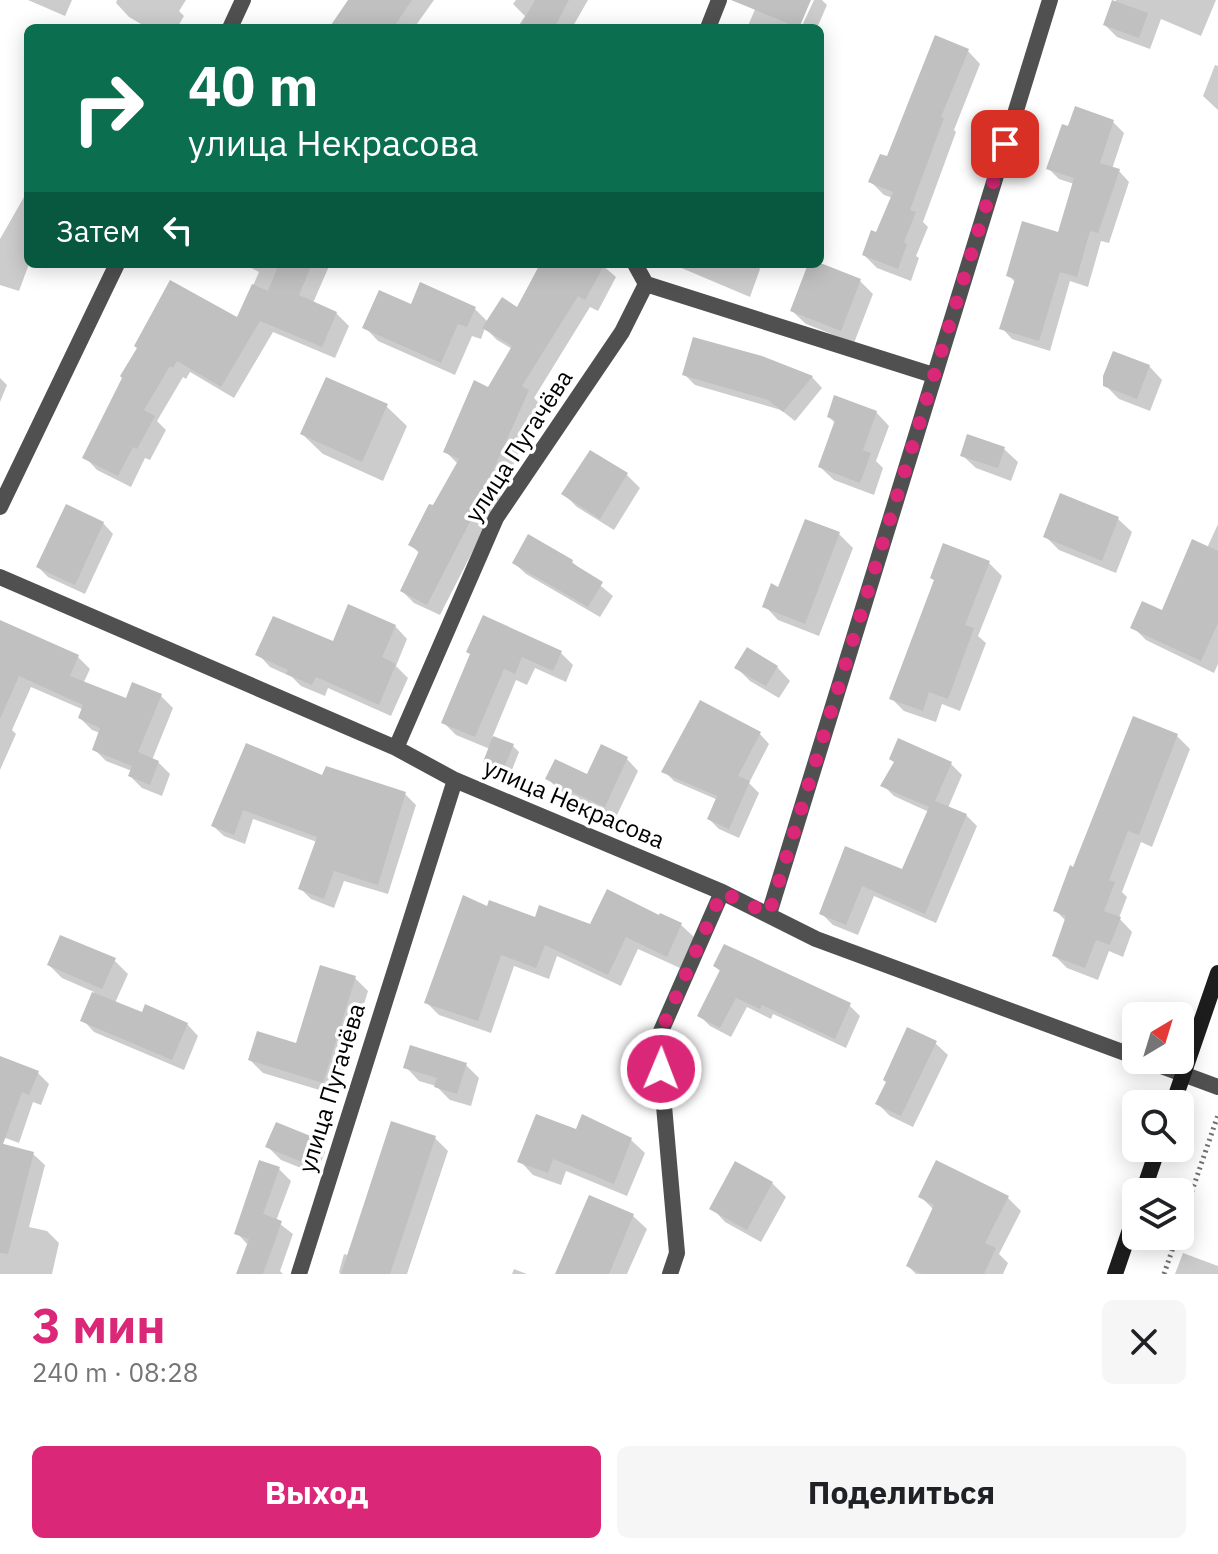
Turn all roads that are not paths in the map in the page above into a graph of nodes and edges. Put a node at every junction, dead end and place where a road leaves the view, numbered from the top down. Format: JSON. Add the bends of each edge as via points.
{"nodes":[{"id":1,"x":243,"y":0,"type":"edge"},
{"id":2,"x":719,"y":0,"type":"edge"},
{"id":3,"x":1050,"y":0,"type":"edge"},
{"id":4,"x":232,"y":24,"type":"edge"},
{"id":5,"x":710,"y":24,"type":"edge"},
{"id":6,"x":115,"y":268,"type":"edge"},
{"id":7,"x":637,"y":268,"type":"edge"},
{"id":8,"x":646,"y":284,"type":"junction"},
{"id":9,"x":933,"y":375,"type":"junction"},
{"id":10,"x":0,"y":507,"type":"edge"},
{"id":11,"x":0,"y":577,"type":"edge"},
{"id":12,"x":396,"y":748,"type":"junction"},
{"id":13,"x":455,"y":780,"type":"junction"},
{"id":14,"x":722,"y":892,"type":"junction"},
{"id":15,"x":769,"y":914,"type":"junction"},
{"id":16,"x":1218,"y":973,"type":"edge"},
{"id":17,"x":1194,"y":1042,"type":"edge"},
{"id":18,"x":1122,"y":1052,"type":"edge"},
{"id":19,"x":1183,"y":1074,"type":"joint"},
{"id":20,"x":1218,"y":1087,"type":"edge"},
{"id":21,"x":1178,"y":1090,"type":"edge"},
{"id":22,"x":1123,"y":1250,"type":"edge"},
{"id":23,"x":299,"y":1274,"type":"edge"},
{"id":24,"x":670,"y":1274,"type":"edge"},
{"id":25,"x":1115,"y":1274,"type":"edge"}],
"edges":[{"from":1,"to":4,"type":"street"},
{"from":2,"to":5,"type":"street"},
{"from":3,"to":9,"type":"street"},
{"from":6,"to":10,"type":"street"},
{"from":7,"to":8,"type":"street"},
{"from":8,"to":9,"type":"street"},
{"from":8,"to":12,"type":"street","name":"улица Пугачёва","via":[[622,332],[496,518]]},
{"from":9,"to":15,"type":"street"},
{"from":11,"to":12,"type":"street","name":"улица Некрасова"},
{"from":12,"to":13,"type":"street","name":"улица Некрасова"},
{"from":13,"to":14,"type":"street","name":"улица Некрасова"},
{"from":13,"to":23,"type":"street","name":"улица Пугачёва"},
{"from":14,"to":15,"type":"street","name":"улица Некрасова"},
{"from":14,"to":24,"type":"street","via":[[658,1038],[677,1253]]},
{"from":15,"to":18,"type":"street","name":"улица Некрасова","via":[[816,939]]},
{"from":16,"to":17,"type":"street"},
{"from":19,"to":20,"type":"street"},
{"from":19,"to":21,"type":"street"},
{"from":22,"to":25,"type":"street"}]}
